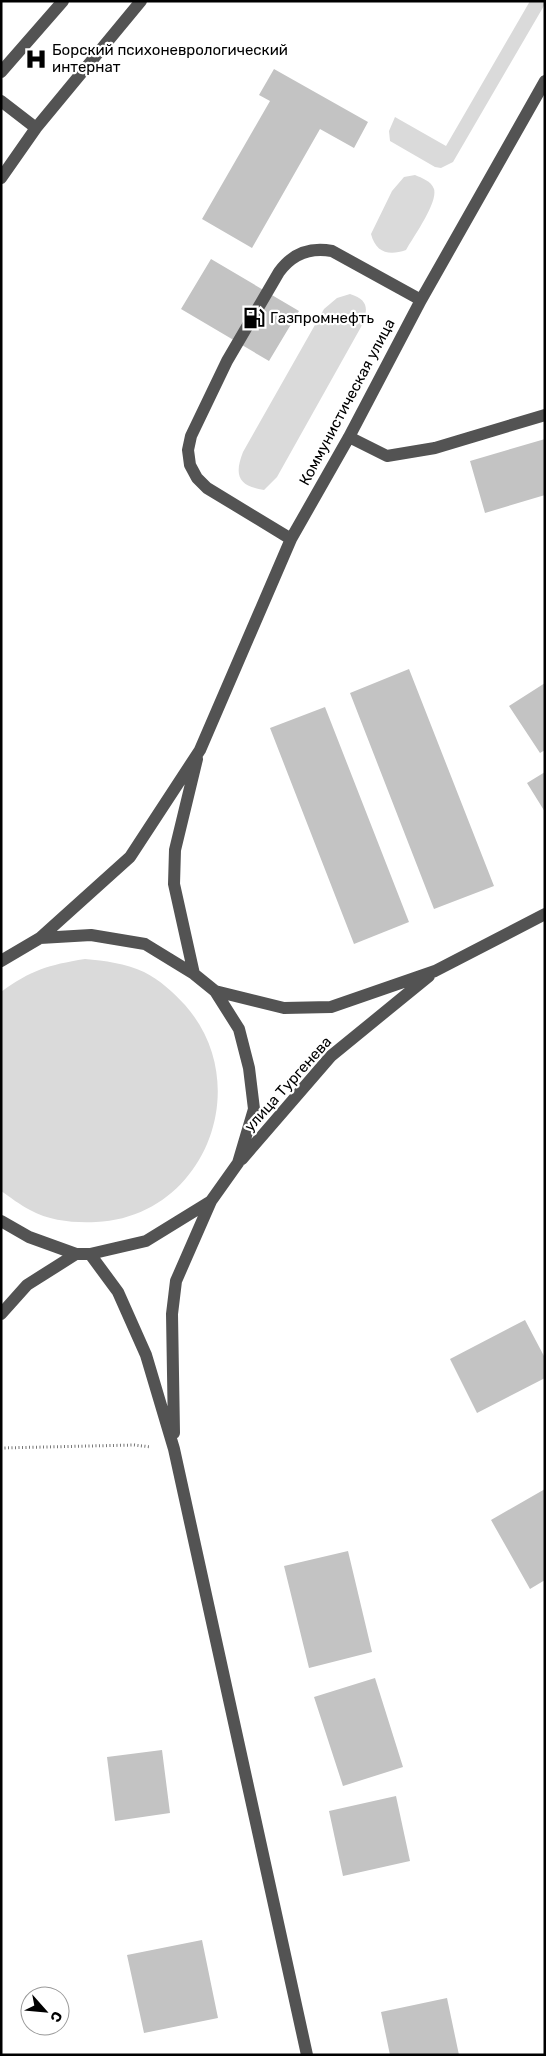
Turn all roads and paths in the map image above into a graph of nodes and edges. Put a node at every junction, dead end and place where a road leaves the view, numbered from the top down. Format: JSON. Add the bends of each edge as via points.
{"nodes":[{"id":1,"x":63,"y":1,"type":"edge"},
{"id":2,"x":141,"y":1,"type":"edge"},
{"id":3,"x":1,"y":72,"type":"edge"},
{"id":4,"x":545,"y":81,"type":"edge"},
{"id":5,"x":1,"y":101,"type":"edge"},
{"id":6,"x":36,"y":128,"type":"junction"},
{"id":7,"x":1,"y":178,"type":"edge"},
{"id":8,"x":421,"y":300,"type":"junction"},
{"id":9,"x":545,"y":415,"type":"edge"},
{"id":10,"x":349,"y":437,"type":"junction"},
{"id":11,"x":291,"y":539,"type":"junction"},
{"id":12,"x":200,"y":750,"type":"junction"},
{"id":13,"x":545,"y":914,"type":"edge"},
{"id":14,"x":40,"y":938,"type":"junction"},
{"id":15,"x":1,"y":961,"type":"edge"},
{"id":16,"x":435,"y":971,"type":"junction"},
{"id":17,"x":194,"y":974,"type":"junction"},
{"id":18,"x":215,"y":991,"type":"junction"},
{"id":19,"x":238,"y":1163,"type":"junction"},
{"id":20,"x":211,"y":1202,"type":"junction"},
{"id":21,"x":1,"y":1221,"type":"edge"},
{"id":22,"x":76,"y":1254,"type":"junction"},
{"id":23,"x":90,"y":1254,"type":"junction"},
{"id":24,"x":1,"y":1314,"type":"edge"},
{"id":25,"x":1,"y":1448,"type":"edge"},
{"id":26,"x":174,"y":1450,"type":"junction"},
{"id":27,"x":307,"y":2055,"type":"edge"}],
"edges":[{"from":1,"to":3,"type":"street"},
{"from":2,"to":6,"type":"street"},
{"from":4,"to":8,"type":"street","name":"Коммунистическая улица"},
{"from":5,"to":6,"type":"street"},
{"from":6,"to":7,"type":"street"},
{"from":8,"to":10,"type":"street","name":"Коммунистическая улица"},
{"from":8,"to":11,"type":"street","via":[[332,251],[322,249],[302,253],[279,272],[227,361],[191,436],[188,450],[190,465],[207,488]]},
{"from":9,"to":10,"type":"street","via":[[435,448],[387,456]]},
{"from":10,"to":11,"type":"street","name":"Коммунистическая улица"},
{"from":11,"to":12,"type":"street","name":"Коммунистическая улица"},
{"from":12,"to":14,"type":"street","name":"Коммунистическая улица","via":[[130,857]]},
{"from":12,"to":17,"type":"street","name":"Коммунистическая улица","via":[[176,850],[174,884]]},
{"from":13,"to":16,"type":"street","name":"улица Тургенева"},
{"from":14,"to":15,"type":"street","name":"Коммунистическая улица"},
{"from":14,"to":17,"type":"street","via":[[91,935],[144,944]]},
{"from":16,"to":18,"type":"street","name":"улица Тургенева","via":[[331,1007],[284,1008]]},
{"from":16,"to":19,"type":"street","name":"улица Тургенева","via":[[331,1056]]},
{"from":17,"to":18,"type":"street"},
{"from":18,"to":19,"type":"street","via":[[239,1029],[249,1068],[254,1109]]},
{"from":19,"to":20,"type":"street"},
{"from":20,"to":23,"type":"street","via":[[146,1241]]},
{"from":20,"to":26,"type":"street","via":[[176,1282],[172,1314]]},
{"from":21,"to":22,"type":"street","via":[[29,1237]]},
{"from":22,"to":23,"type":"street"},
{"from":22,"to":24,"type":"street","via":[[27,1285]]},
{"from":23,"to":26,"type":"street","via":[[118,1292],[146,1355]]},
{"from":25,"to":26,"type":"path","via":[[134,1445]]},
{"from":26,"to":27,"type":"street"}]}
